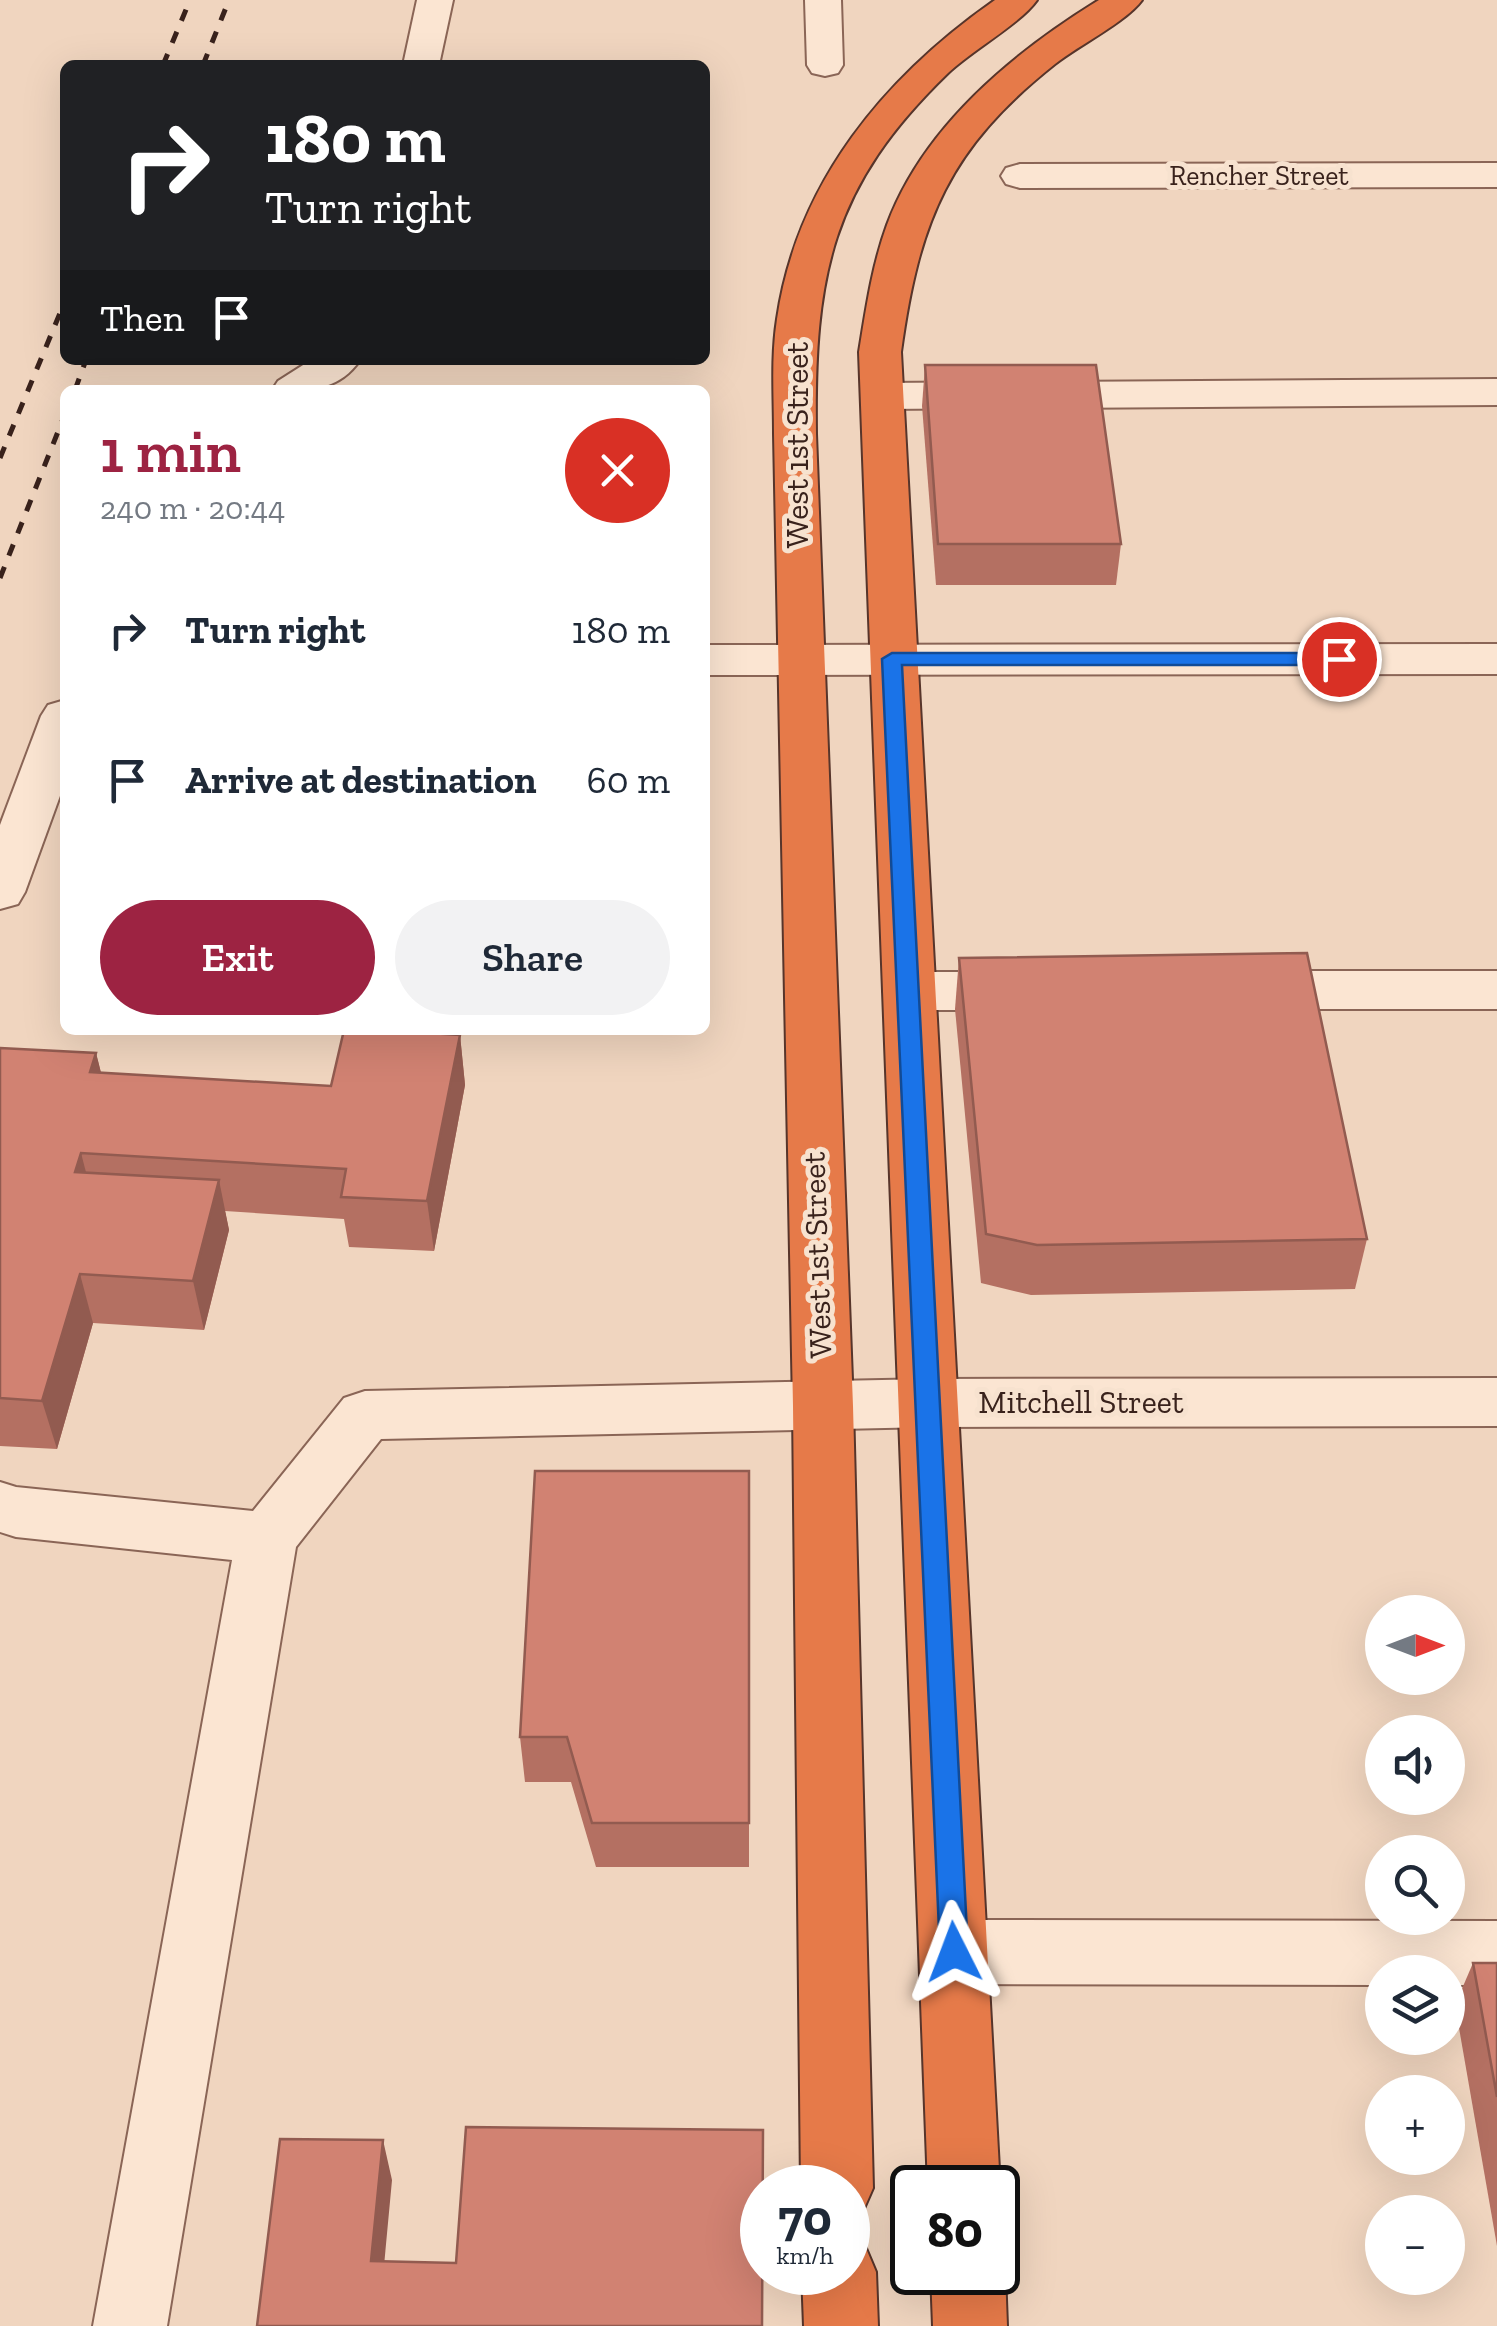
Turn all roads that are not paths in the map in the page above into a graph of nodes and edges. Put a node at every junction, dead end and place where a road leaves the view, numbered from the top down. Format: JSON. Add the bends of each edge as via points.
{"nodes":[{"id":1,"x":435,"y":0,"type":"edge"},
{"id":2,"x":823,"y":0,"type":"edge"},
{"id":3,"x":1019,"y":0,"type":"edge"},
{"id":4,"x":1124,"y":0,"type":"edge"},
{"id":5,"x":422,"y":60,"type":"edge"},
{"id":6,"x":825,"y":66,"type":"dead end"},
{"id":7,"x":1497,"y":175,"type":"edge"},
{"id":8,"x":1020,"y":176,"type":"dead end"},
{"id":9,"x":331,"y":365,"type":"edge"},
{"id":10,"x":301,"y":385,"type":"edge"},
{"id":11,"x":1497,"y":392,"type":"edge"},
{"id":12,"x":882,"y":396,"type":"junction"},
{"id":13,"x":892,"y":659,"type":"junction"},
{"id":14,"x":1497,"y":659,"type":"edge"},
{"id":15,"x":710,"y":660,"type":"edge"},
{"id":16,"x":801,"y":660,"type":"junction"},
{"id":17,"x":60,"y":730,"type":"edge"},
{"id":18,"x":0,"y":892,"type":"edge"},
{"id":19,"x":1184,"y":990,"type":"edge"},
{"id":20,"x":1497,"y":990,"type":"edge"},
{"id":21,"x":909,"y":991,"type":"junction"},
{"id":22,"x":1086,"y":991,"type":"edge"},
{"id":23,"x":1497,"y":1402,"type":"edge"},
{"id":24,"x":930,"y":1403,"type":"junction"},
{"id":25,"x":823,"y":1406,"type":"junction"},
{"id":26,"x":0,"y":1507,"type":"edge"},
{"id":27,"x":267,"y":1538,"type":"junction"},
{"id":28,"x":954,"y":1952,"type":"junction"},
{"id":29,"x":1497,"y":1953,"type":"edge"},
{"id":30,"x":837,"y":2165,"type":"edge"},
{"id":31,"x":963,"y":2165,"type":"edge"},
{"id":32,"x":840,"y":2295,"type":"edge"},
{"id":33,"x":969,"y":2295,"type":"edge"},
{"id":34,"x":130,"y":2326,"type":"edge"},
{"id":35,"x":841,"y":2326,"type":"edge"},
{"id":36,"x":970,"y":2326,"type":"edge"}],
"edges":[{"from":1,"to":5,"type":"street"},
{"from":2,"to":6,"type":"street"},
{"from":3,"to":16,"type":"highway","name":"West 1st Street","via":[[930,68],[867,139],[818,229],[796,322]]},
{"from":4,"to":12,"type":"highway","via":[[1056,44],[1002,91],[927,183],[900,246],[880,352]]},
{"from":7,"to":8,"type":"street","name":"Rencher Street"},
{"from":9,"to":10,"type":"street"},
{"from":11,"to":12,"type":"street"},
{"from":12,"to":13,"type":"highway"},
{"from":13,"to":14,"type":"street"},
{"from":13,"to":16,"type":"street"},
{"from":13,"to":21,"type":"highway"},
{"from":15,"to":16,"type":"street"},
{"from":16,"to":25,"type":"highway","name":"West 1st Street"},
{"from":17,"to":18,"type":"street"},
{"from":19,"to":20,"type":"street"},
{"from":21,"to":22,"type":"street"},
{"from":21,"to":24,"type":"highway"},
{"from":23,"to":24,"type":"street","name":"Mitchell Street"},
{"from":24,"to":25,"type":"street","name":"Mitchell Street"},
{"from":24,"to":28,"type":"highway"},
{"from":25,"to":27,"type":"street","name":"Mitchell Street","via":[[364,1414]]},
{"from":25,"to":30,"type":"highway","name":"West 1st Street"},
{"from":26,"to":27,"type":"street"},
{"from":27,"to":34,"type":"street"},
{"from":28,"to":29,"type":"street"},
{"from":28,"to":31,"type":"highway"},
{"from":32,"to":35,"type":"highway"},
{"from":33,"to":36,"type":"highway"}]}
